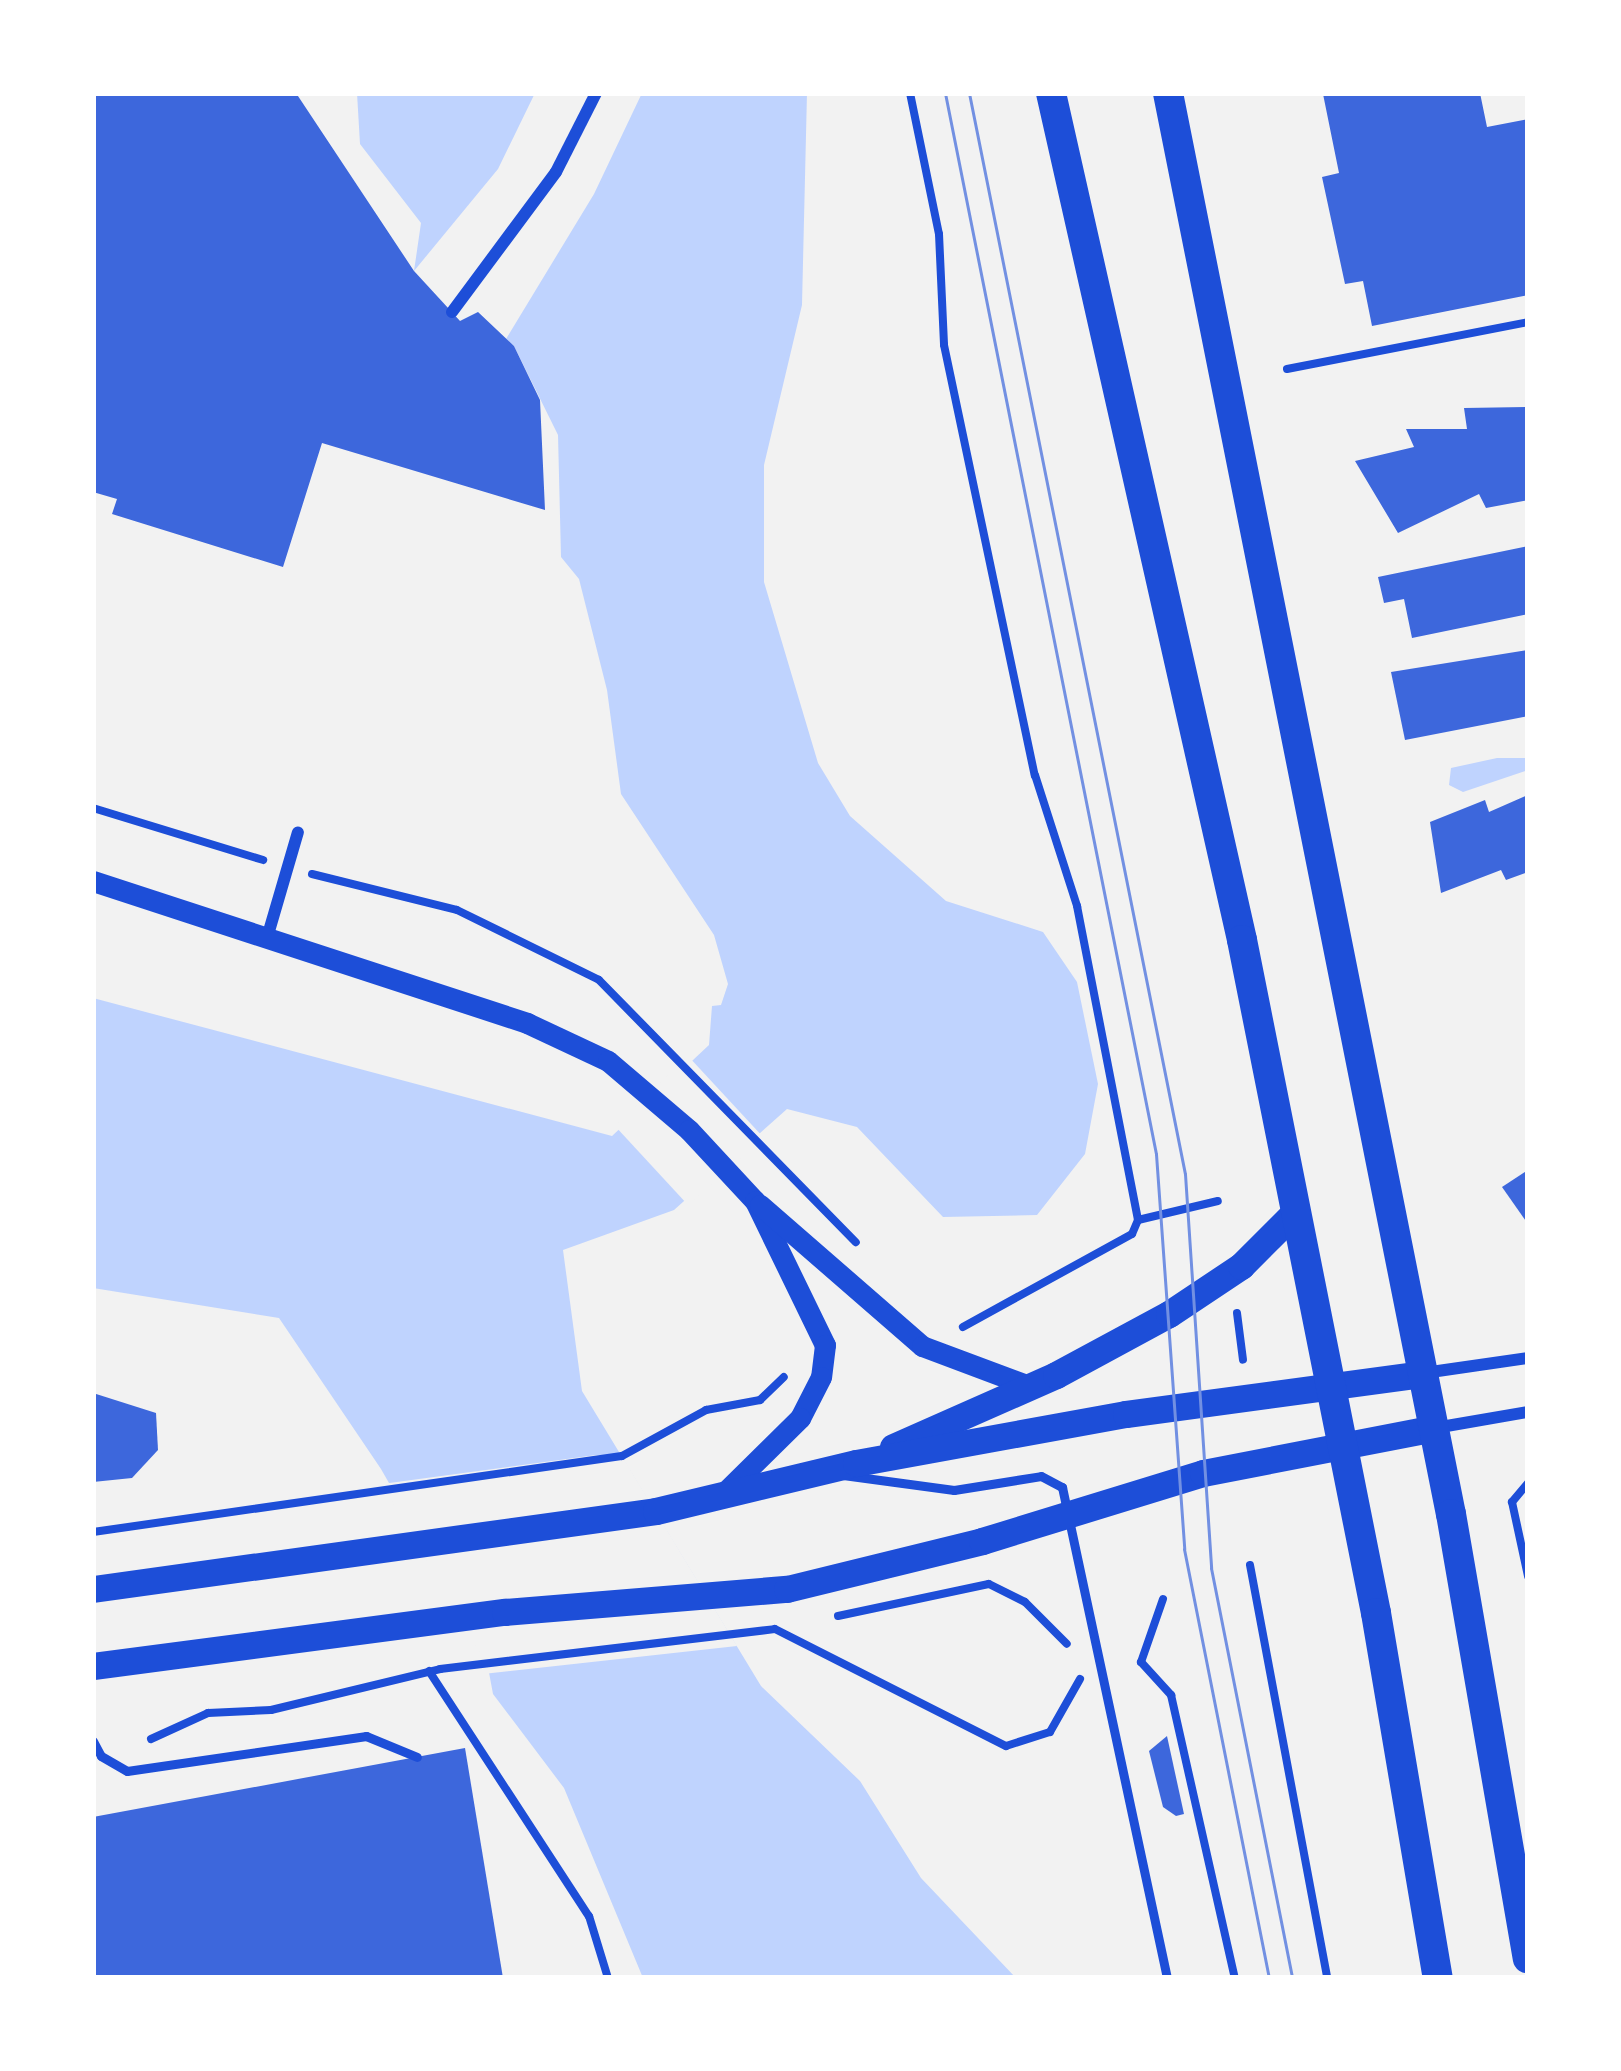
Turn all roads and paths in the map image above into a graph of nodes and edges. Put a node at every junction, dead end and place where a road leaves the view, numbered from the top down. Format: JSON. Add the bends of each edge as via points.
{"nodes":[{"id":1,"x":596,"y":93,"type":"edge"},
{"id":2,"x":910,"y":93,"type":"edge"},
{"id":3,"x":1052,"y":93,"type":"edge"},
{"id":4,"x":1168,"y":93,"type":"edge"},
{"id":5,"x":452,"y":312,"type":"dead end"},
{"id":6,"x":1528,"y":322,"type":"edge"},
{"id":7,"x":1287,"y":369,"type":"dead end"},
{"id":8,"x":93,"y":808,"type":"edge"},
{"id":9,"x":298,"y":832,"type":"dead end"},
{"id":10,"x":288,"y":868,"type":"junction"},
{"id":11,"x":93,"y":880,"type":"edge"},
{"id":12,"x":267,"y":938,"type":"junction"},
{"id":13,"x":751,"y":1196,"type":"junction"},
{"id":14,"x":1218,"y":1202,"type":"dead end"},
{"id":15,"x":1295,"y":1212,"type":"junction"},
{"id":16,"x":1138,"y":1220,"type":"junction"},
{"id":17,"x":864,"y":1250,"type":"dead end"},
{"id":18,"x":1237,"y":1313,"type":"dead end"},
{"id":19,"x":949,"y":1334,"type":"dead end"},
{"id":20,"x":1528,"y":1358,"type":"edge"},
{"id":21,"x":1243,"y":1360,"type":"dead end"},
{"id":22,"x":786,"y":1374,"type":"dead end"},
{"id":23,"x":1423,"y":1374,"type":"junction"},
{"id":24,"x":1330,"y":1383,"type":"junction"},
{"id":25,"x":1029,"y":1386,"type":"junction"},
{"id":26,"x":1528,"y":1412,"type":"edge"},
{"id":27,"x":1435,"y":1428,"type":"junction"},
{"id":28,"x":1342,"y":1445,"type":"junction"},
{"id":29,"x":856,"y":1463,"type":"junction"},
{"id":30,"x":820,"y":1472,"type":"junction"},
{"id":31,"x":1528,"y":1483,"type":"edge"},
{"id":32,"x":721,"y":1497,"type":"junction"},
{"id":33,"x":1070,"y":1514,"type":"junction"},
{"id":34,"x":93,"y":1532,"type":"edge"},
{"id":35,"x":1250,"y":1565,"type":"dead end"},
{"id":36,"x":1528,"y":1576,"type":"edge"},
{"id":37,"x":93,"y":1588,"type":"edge"},
{"id":38,"x":1162,"y":1599,"type":"dead end"},
{"id":39,"x":818,"y":1620,"type":"dead end"},
{"id":40,"x":797,"y":1625,"type":"dead end"},
{"id":41,"x":775,"y":1629,"type":"junction"},
{"id":42,"x":1141,"y":1662,"type":"junction"},
{"id":43,"x":1123,"y":1665,"type":"dead end"},
{"id":44,"x":435,"y":1670,"type":"junction"},
{"id":45,"x":94,"y":1671,"type":"edge"},
{"id":46,"x":93,"y":1741,"type":"edge"},
{"id":47,"x":417,"y":1757,"type":"dead end"},
{"id":48,"x":106,"y":1760,"type":"junction"},
{"id":49,"x":1528,"y":1958,"type":"edge"},
{"id":50,"x":608,"y":1978,"type":"edge"},
{"id":51,"x":1167,"y":1978,"type":"edge"},
{"id":52,"x":1235,"y":1978,"type":"edge"},
{"id":53,"x":1327,"y":1978,"type":"edge"},
{"id":54,"x":1438,"y":1978,"type":"edge"}],
"edges":[{"from":1,"to":5,"type":"street","via":[[556,172]]},
{"from":2,"to":16,"type":"path","via":[[939,234],[944,345],[1035,775],[1076,905]]},
{"from":3,"to":15,"type":"highway"},
{"from":4,"to":23,"type":"highway"},
{"from":6,"to":7,"type":"path"},
{"from":8,"to":10,"type":"path"},
{"from":9,"to":10,"type":"street"},
{"from":10,"to":12,"type":"street"},
{"from":10,"to":17,"type":"path","via":[[457,910],[599,980]]},
{"from":11,"to":12,"type":"street"},
{"from":12,"to":13,"type":"street","via":[[527,1023],[608,1061]]},
{"from":13,"to":25,"type":"street","via":[[922,1346]]},
{"from":13,"to":32,"type":"street","via":[[821,1326],[825,1354],[800,1418]]},
{"from":14,"to":16,"type":"path"},
{"from":15,"to":24,"type":"highway"},
{"from":15,"to":25,"type":"main road","via":[[1208,1290]]},
{"from":16,"to":19,"type":"path","via":[[1132,1234]]},
{"from":18,"to":21,"type":"path"},
{"from":20,"to":23,"type":"street"},
{"from":22,"to":34,"type":"path","via":[[760,1400],[706,1410],[622,1456]]},
{"from":23,"to":24,"type":"main road"},
{"from":23,"to":27,"type":"highway"},
{"from":24,"to":28,"type":"highway"},
{"from":24,"to":29,"type":"main road"},
{"from":25,"to":29,"type":"main road"},
{"from":26,"to":27,"type":"street"},
{"from":27,"to":28,"type":"main road"},
{"from":27,"to":49,"type":"highway"},
{"from":28,"to":33,"type":"main road","via":[[1202,1473]]},
{"from":28,"to":54,"type":"highway"},
{"from":29,"to":30,"type":"main road"},
{"from":30,"to":32,"type":"main road"},
{"from":30,"to":33,"type":"lane","via":[[954,1490],[1041,1476],[1062,1487]]},
{"from":31,"to":36,"type":"path","via":[[1512,1502]]},
{"from":32,"to":37,"type":"main road"},
{"from":33,"to":45,"type":"main road","via":[[821,1582],[706,1600],[421,1623]]},
{"from":33,"to":51,"type":"lane"},
{"from":35,"to":53,"type":"path"},
{"from":38,"to":42,"type":"path"},
{"from":39,"to":41,"type":"path","via":[[988,1585],[1039,1614],[1083,1673],[1050,1732],[1006,1746],[982,1741]]},
{"from":40,"to":41,"type":"path"},
{"from":41,"to":44,"type":"path"},
{"from":42,"to":43,"type":"path"},
{"from":42,"to":52,"type":"path","via":[[1171,1695]]},
{"from":44,"to":48,"type":"path","via":[[272,1710],[208,1713]]},
{"from":44,"to":50,"type":"path","via":[[590,1916]]},
{"from":46,"to":48,"type":"lane"},
{"from":47,"to":48,"type":"lane","via":[[366,1736],[142,1770]]}]}
